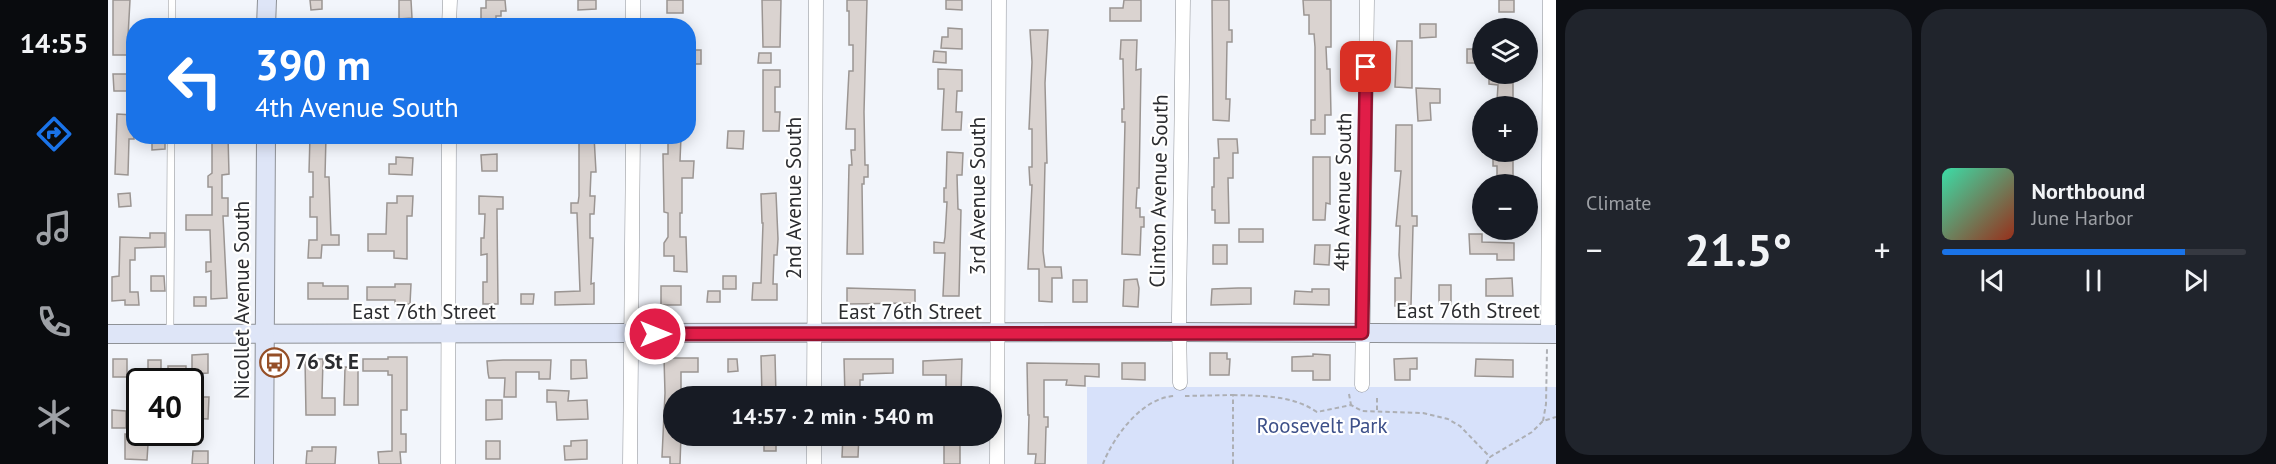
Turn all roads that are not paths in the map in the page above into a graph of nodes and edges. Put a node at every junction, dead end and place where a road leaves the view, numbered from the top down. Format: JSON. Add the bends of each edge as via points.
{"nodes":[{"id":1,"x":172,"y":0,"type":"edge"},
{"id":2,"x":267,"y":0,"type":"edge"},
{"id":3,"x":450,"y":0,"type":"edge"},
{"id":4,"x":633,"y":0,"type":"edge"},
{"id":5,"x":816,"y":0,"type":"edge"},
{"id":6,"x":999,"y":0,"type":"edge"},
{"id":7,"x":1182,"y":0,"type":"edge"},
{"id":8,"x":1367,"y":0,"type":"edge"},
{"id":9,"x":1550,"y":0,"type":"edge"},
{"id":10,"x":172,"y":18,"type":"edge"},
{"id":11,"x":266,"y":18,"type":"edge"},
{"id":12,"x":449,"y":18,"type":"edge"},
{"id":13,"x":633,"y":18,"type":"edge"},
{"id":14,"x":171,"y":144,"type":"edge"},
{"id":15,"x":266,"y":144,"type":"edge"},
{"id":16,"x":449,"y":144,"type":"edge"},
{"id":17,"x":633,"y":144,"type":"edge"},
{"id":18,"x":1179,"y":333,"type":"junction"},
{"id":19,"x":1362,"y":333,"type":"junction"},
{"id":20,"x":108,"y":334,"type":"edge"},
{"id":21,"x":170,"y":334,"type":"junction"},
{"id":22,"x":264,"y":334,"type":"junction"},
{"id":23,"x":448,"y":334,"type":"junction"},
{"id":24,"x":632,"y":334,"type":"junction"},
{"id":25,"x":815,"y":334,"type":"junction"},
{"id":26,"x":998,"y":334,"type":"junction"},
{"id":27,"x":1550,"y":339,"type":"edge"},
{"id":28,"x":1180,"y":382,"type":"dead end"},
{"id":29,"x":1362,"y":385,"type":"dead end"},
{"id":30,"x":814,"y":386,"type":"edge"},
{"id":31,"x":814,"y":446,"type":"edge"},
{"id":32,"x":264,"y":464,"type":"edge"},
{"id":33,"x":448,"y":464,"type":"edge"},
{"id":34,"x":630,"y":464,"type":"edge"},
{"id":35,"x":814,"y":464,"type":"edge"},
{"id":36,"x":997,"y":464,"type":"edge"}],
"edges":[{"from":1,"to":10,"type":"lane"},
{"from":2,"to":11,"type":"street"},
{"from":3,"to":12,"type":"street"},
{"from":4,"to":13,"type":"street"},
{"from":5,"to":25,"type":"street","name":"2nd Avenue South"},
{"from":6,"to":26,"type":"street","name":"3rd Avenue South"},
{"from":7,"to":18,"type":"street","name":"Clinton Avenue South"},
{"from":8,"to":19,"type":"street","name":"4th Avenue South"},
{"from":9,"to":27,"type":"street"},
{"from":14,"to":21,"type":"lane"},
{"from":15,"to":22,"type":"street","name":"Nicollet Avenue South"},
{"from":16,"to":23,"type":"street"},
{"from":17,"to":24,"type":"street"},
{"from":18,"to":19,"type":"street","name":"East 76th Street"},
{"from":18,"to":26,"type":"street","name":"East 76th Street"},
{"from":18,"to":28,"type":"street","name":"Clinton Avenue South"},
{"from":19,"to":27,"type":"street","name":"East 76th Street"},
{"from":19,"to":29,"type":"street","name":"4th Avenue South"},
{"from":20,"to":21,"type":"street","name":"East 76th Street"},
{"from":21,"to":22,"type":"street","name":"East 76th Street"},
{"from":22,"to":23,"type":"street","name":"East 76th Street"},
{"from":22,"to":32,"type":"street","name":"Nicollet Avenue South"},
{"from":23,"to":24,"type":"street","name":"East 76th Street"},
{"from":23,"to":33,"type":"street"},
{"from":24,"to":25,"type":"street","name":"East 76th Street"},
{"from":24,"to":34,"type":"street"},
{"from":25,"to":26,"type":"street","name":"East 76th Street"},
{"from":25,"to":30,"type":"street","name":"2nd Avenue South"},
{"from":26,"to":36,"type":"street","name":"3rd Avenue South"},
{"from":31,"to":35,"type":"street"}]}
